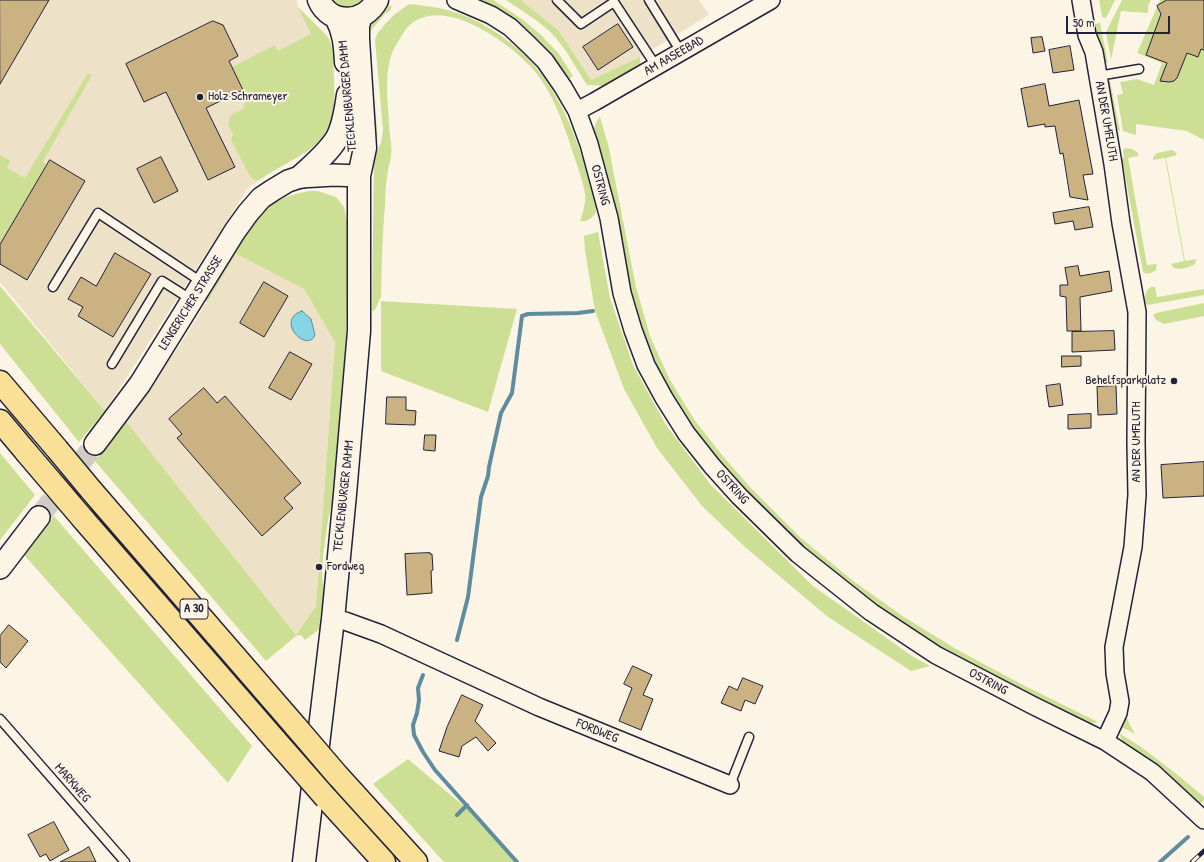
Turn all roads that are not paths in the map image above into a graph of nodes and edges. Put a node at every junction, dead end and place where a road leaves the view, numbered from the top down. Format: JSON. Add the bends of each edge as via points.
{"nodes":[{"id":1,"x":319,"y":0,"type":"edge"},
{"id":2,"x":377,"y":0,"type":"edge"},
{"id":3,"x":456,"y":0,"type":"edge"},
{"id":4,"x":557,"y":0,"type":"edge"},
{"id":5,"x":649,"y":0,"type":"edge"},
{"id":6,"x":771,"y":0,"type":"edge"},
{"id":7,"x":1081,"y":0,"type":"edge"},
{"id":8,"x":361,"y":16,"type":"junction"},
{"id":9,"x":336,"y":17,"type":"junction"},
{"id":10,"x":681,"y":52,"type":"junction"},
{"id":11,"x":656,"y":66,"type":"junction"},
{"id":12,"x":1139,"y":69,"type":"dead end"},
{"id":13,"x":1098,"y":76,"type":"junction"},
{"id":14,"x":348,"y":95,"type":"junction"},
{"id":15,"x":577,"y":110,"type":"junction"},
{"id":16,"x":359,"y":176,"type":"junction"},
{"id":17,"x":300,"y":177,"type":"junction"},
{"id":18,"x":203,"y":283,"type":"junction"},
{"id":19,"x":53,"y":287,"type":"dead end"},
{"id":20,"x":192,"y":300,"type":"junction"},
{"id":21,"x":112,"y":364,"type":"dead end"},
{"id":22,"x":0,"y":382,"type":"edge"},
{"id":23,"x":0,"y":421,"type":"edge"},
{"id":24,"x":95,"y":444,"type":"tunnel mouth"},
{"id":25,"x":39,"y":517,"type":"tunnel mouth"},
{"id":26,"x":0,"y":568,"type":"edge"},
{"id":27,"x":333,"y":619,"type":"junction"},
{"id":28,"x":0,"y":719,"type":"edge"},
{"id":29,"x":749,"y":737,"type":"dead end"},
{"id":30,"x":1106,"y":740,"type":"junction"},
{"id":31,"x":730,"y":785,"type":"joint"},
{"id":32,"x":1204,"y":820,"type":"edge"},
{"id":33,"x":125,"y":862,"type":"edge"},
{"id":34,"x":304,"y":862,"type":"edge"},
{"id":35,"x":384,"y":862,"type":"edge"},
{"id":36,"x":416,"y":862,"type":"edge"}],
"edges":[{"from":1,"to":9,"type":"main road","via":[[328,12]]},
{"from":2,"to":8,"type":"main road","via":[[368,12]]},
{"from":3,"to":15,"type":"street","name":"OSTRING","via":[[491,14],[510,27],[545,61]]},
{"from":4,"to":11,"type":"lane","via":[[581,24],[614,2]]},
{"from":5,"to":10,"type":"lane"},
{"from":6,"to":10,"type":"street","name":"AM AASEEBAD"},
{"from":7,"to":13,"type":"street","name":"AN DER UMFLUTH","via":[[1087,36],[1094,52]]},
{"from":8,"to":9,"type":"main road","via":[[353,19]]},
{"from":8,"to":16,"type":"main road","name":"TECKLENBURGER DAMM","via":[[358,39],[366,148]]},
{"from":9,"to":14,"type":"main road","name":"TECKLENBURGER DAMM","via":[[345,39]]},
{"from":10,"to":11,"type":"street","name":"AM AASEEBAD"},
{"from":11,"to":15,"type":"street","name":"AM AASEEBAD"},
{"from":12,"to":13,"type":"lane"},
{"from":13,"to":30,"type":"street","name":"AN DER UMFLUTH","via":[[1137,312],[1137,495],[1133,547],[1114,647],[1120,702]]},
{"from":14,"to":16,"type":"main road","name":"TECKLENBURGER DAMM","via":[[351,148]]},
{"from":14,"to":17,"type":"main road","name":"LENGERICHER STRASSE","via":[[338,137],[324,155]]},
{"from":15,"to":30,"type":"street","name":"OSTRING","via":[[589,144],[608,218],[622,293],[646,365],[686,433],[712,466],[798,554],[871,612],[936,655]]},
{"from":16,"to":17,"type":"street","name":"LENGERICHER STRASSE"},
{"from":16,"to":27,"type":"main road","name":"TECKLENBURGER DAMM","via":[[359,331]]},
{"from":17,"to":18,"type":"street","name":"LENGERICHER STRASSE","via":[[288,181],[261,198],[248,213]]},
{"from":18,"to":19,"type":"lane","via":[[98,213]]},
{"from":18,"to":20,"type":"street","name":"LENGERICHER STRASSE"},
{"from":20,"to":21,"type":"lane","via":[[162,281]]},
{"from":20,"to":24,"type":"street","name":"LENGERICHER STRASSE","via":[[140,384]]},
{"from":22,"to":36,"type":"highway","number":"A 30","bridge":true,"via":[[90,490]]},
{"from":23,"to":35,"type":"highway","number":"A 30","bridge":true},
{"from":25,"to":26,"type":"street"},
{"from":27,"to":31,"type":"street","name":"FORDWEG","via":[[381,634],[538,708]]},
{"from":27,"to":34,"type":"main road","name":"TECKLENBURGER DAMM"},
{"from":28,"to":33,"type":"lane","name":"MARKWEG"},
{"from":29,"to":31,"type":"lane"},
{"from":30,"to":32,"type":"street","name":"OSTRING","via":[[1152,772]]}]}
